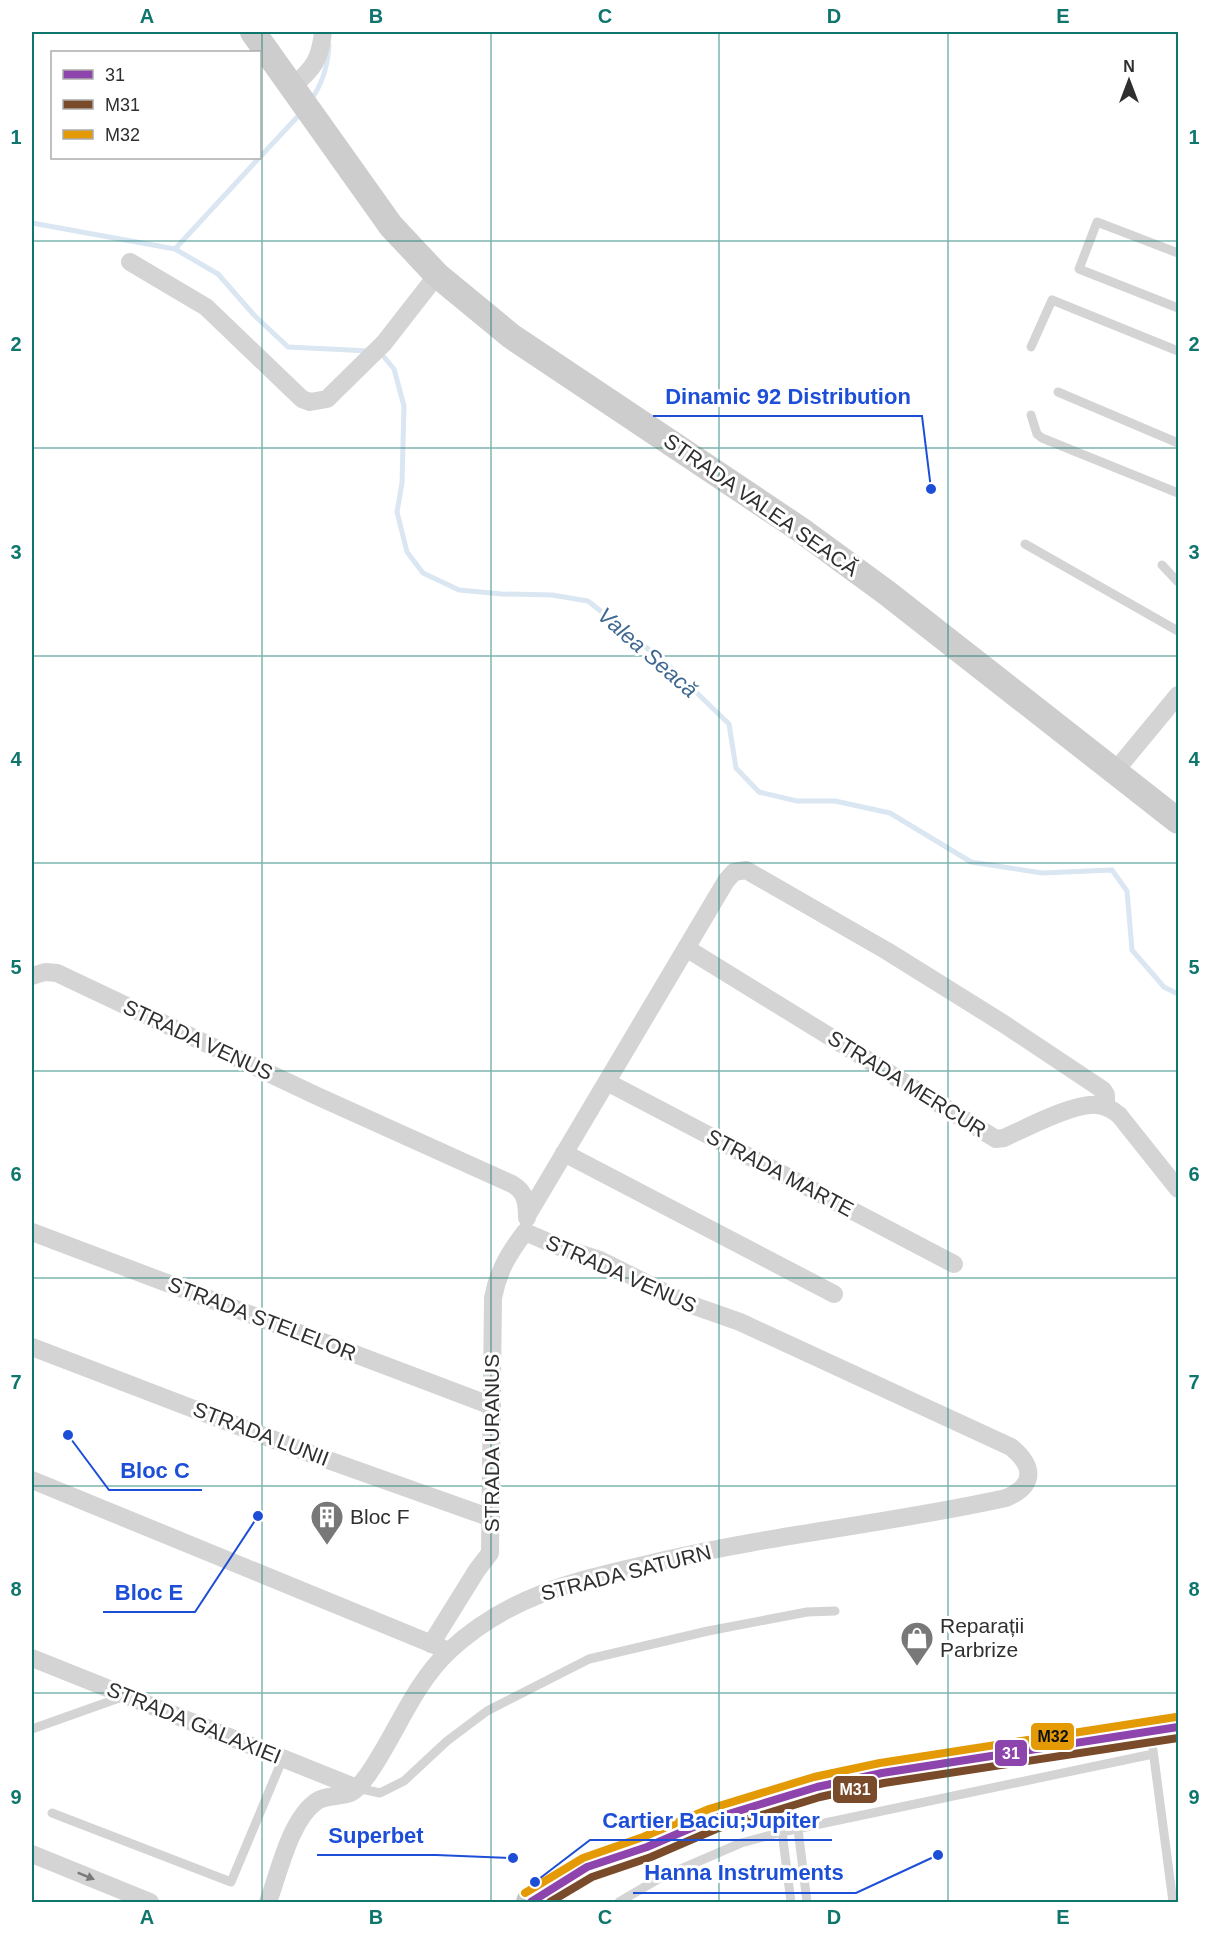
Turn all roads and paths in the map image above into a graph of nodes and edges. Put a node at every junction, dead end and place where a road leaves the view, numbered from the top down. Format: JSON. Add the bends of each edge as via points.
{"nodes":[{"id":1,"x":253,"y":32,"type":"edge"},
{"id":2,"x":323,"y":32,"type":"edge"},
{"id":3,"x":294,"y":90,"type":"junction"},
{"id":4,"x":1179,"y":253,"type":"edge"},
{"id":5,"x":130,"y":262,"type":"dead end"},
{"id":6,"x":437,"y":275,"type":"junction"},
{"id":7,"x":1179,"y":308,"type":"edge"},
{"id":8,"x":1031,"y":347,"type":"dead end"},
{"id":9,"x":1179,"y":351,"type":"edge"},
{"id":10,"x":1058,"y":392,"type":"dead end"},
{"id":11,"x":1031,"y":415,"type":"dead end"},
{"id":12,"x":1179,"y":443,"type":"edge"},
{"id":13,"x":1179,"y":493,"type":"edge"},
{"id":14,"x":1025,"y":544,"type":"dead end"},
{"id":15,"x":1162,"y":565,"type":"dead end"},
{"id":16,"x":1179,"y":582,"type":"edge"},
{"id":17,"x":1179,"y":631,"type":"edge"},
{"id":18,"x":1177,"y":701,"type":"edge"},
{"id":19,"x":1116,"y":770,"type":"junction"},
{"id":20,"x":1179,"y":821,"type":"edge"},
{"id":21,"x":686,"y":948,"type":"junction"},
{"id":22,"x":32,"y":976,"type":"edge"},
{"id":23,"x":607,"y":1082,"type":"junction"},
{"id":24,"x":1106,"y":1107,"type":"junction"},
{"id":25,"x":564,"y":1153,"type":"junction"},
{"id":26,"x":1179,"y":1189,"type":"edge"},
{"id":27,"x":526,"y":1224,"type":"junction"},
{"id":28,"x":32,"y":1232,"type":"edge"},
{"id":29,"x":954,"y":1264,"type":"dead end"},
{"id":30,"x":834,"y":1294,"type":"dead end"},
{"id":31,"x":32,"y":1347,"type":"edge"},
{"id":32,"x":492,"y":1406,"type":"junction"},
{"id":33,"x":32,"y":1480,"type":"edge"},
{"id":34,"x":1026,"y":1484,"type":"joint"},
{"id":35,"x":492,"y":1518,"type":"junction"},
{"id":36,"x":835,"y":1611,"type":"dead end"},
{"id":37,"x":431,"y":1644,"type":"junction"},
{"id":38,"x":449,"y":1651,"type":"junction"},
{"id":39,"x":36,"y":1664,"type":"edge"},
{"id":40,"x":125,"y":1696,"type":"junction"},
{"id":41,"x":32,"y":1729,"type":"edge"},
{"id":42,"x":1161,"y":1738,"type":"edge"},
{"id":43,"x":283,"y":1758,"type":"junction"},
{"id":44,"x":357,"y":1788,"type":"junction"},
{"id":45,"x":52,"y":1813,"type":"dead end"},
{"id":46,"x":798,"y":1829,"type":"junction"},
{"id":47,"x":782,"y":1832,"type":"junction"},
{"id":48,"x":32,"y":1854,"type":"edge"},
{"id":49,"x":150,"y":1902,"type":"edge"},
{"id":50,"x":268,"y":1902,"type":"edge"},
{"id":51,"x":531,"y":1902,"type":"edge"},
{"id":52,"x":619,"y":1902,"type":"edge"},
{"id":53,"x":791,"y":1902,"type":"edge"},
{"id":54,"x":807,"y":1902,"type":"edge"},
{"id":55,"x":1173,"y":1902,"type":"edge"}],
"edges":[{"from":1,"to":3,"type":"main road","name":"STRADA VALEA SEACĂ"},
{"from":2,"to":3,"type":"street","via":[[315,64]]},
{"from":3,"to":6,"type":"main road","name":"STRADA VALEA SEACĂ","via":[[391,226]]},
{"from":4,"to":7,"type":"lane","via":[[1097,222],[1079,269]]},
{"from":5,"to":6,"type":"street","via":[[206,307],[302,399],[310,402],[327,399],[368,360]]},
{"from":6,"to":19,"type":"main road","name":"STRADA VALEA SEACĂ","via":[[511,336],[888,593]]},
{"from":8,"to":9,"type":"lane","via":[[1052,300]]},
{"from":10,"to":12,"type":"lane"},
{"from":11,"to":13,"type":"lane","via":[[1042,438]]},
{"from":14,"to":17,"type":"lane"},
{"from":15,"to":16,"type":"lane"},
{"from":18,"to":19,"type":"street"},
{"from":19,"to":20,"type":"main road","name":"STRADA VALEA SEACĂ"},
{"from":21,"to":23,"type":"street","name":"STRADA URANUS"},
{"from":21,"to":24,"type":"street","name":"STRADA MERCUR","via":[[996,1139],[1077,1107]]},
{"from":21,"to":24,"type":"street","name":"STRADA URANUS","via":[[726,881],[734,872],[746,870],[887,951],[1080,1074],[1103,1090]]},
{"from":22,"to":27,"type":"street","name":"STRADA VENUS","via":[[57,973],[512,1184],[522,1191],[527,1205]]},
{"from":23,"to":25,"type":"street","name":"STRADA URANUS"},
{"from":23,"to":29,"type":"street","name":"STRADA MARTE"},
{"from":24,"to":26,"type":"street","via":[[1119,1115]]},
{"from":25,"to":27,"type":"street","name":"STRADA URANUS"},
{"from":25,"to":30,"type":"street"},
{"from":27,"to":32,"type":"street","name":"STRADA URANUS","via":[[496,1281]]},
{"from":27,"to":34,"type":"street","name":"STRADA VENUS","via":[[560,1247],[600,1260],[686,1303],[740,1322],[1011,1447],[1027,1466]]},
{"from":28,"to":32,"type":"street","name":"STRADA STELELOR"},
{"from":31,"to":35,"type":"street","name":"STRADA LUNII"},
{"from":32,"to":35,"type":"street","name":"STRADA URANUS"},
{"from":33,"to":37,"type":"street"},
{"from":34,"to":38,"type":"street","name":"STRADA SATURN","via":[[1016,1493],[988,1501],[694,1553],[585,1579],[521,1601]]},
{"from":35,"to":37,"type":"street","name":"STRADA URANUS","via":[[490,1553]]},
{"from":36,"to":44,"type":"lane","via":[[807,1612],[708,1631],[589,1659],[487,1711],[404,1781],[380,1793]]},
{"from":37,"to":38,"type":"street"},
{"from":38,"to":44,"type":"street","name":"STRADA SATURN","via":[[413,1695]]},
{"from":39,"to":40,"type":"street","name":"STRADA GALAXIEI"},
{"from":40,"to":41,"type":"lane"},
{"from":40,"to":43,"type":"street","name":"STRADA GALAXIEI"},
{"from":42,"to":46,"type":"lane"},
{"from":42,"to":51,"type":"main road","via":[[882,1773],[817,1787],[712,1819],[587,1867]]},
{"from":42,"to":55,"type":"lane"},
{"from":43,"to":44,"type":"street","name":"STRADA GALAXIEI"},
{"from":43,"to":45,"type":"lane","via":[[231,1882]]},
{"from":44,"to":50,"type":"street","via":[[348,1794],[325,1797],[303,1815]]},
{"from":46,"to":47,"type":"lane"},
{"from":46,"to":54,"type":"lane"},
{"from":47,"to":52,"type":"lane","via":[[741,1843],[660,1878]]},
{"from":47,"to":53,"type":"lane"},
{"from":48,"to":49,"type":"street","one_way":true}]}
